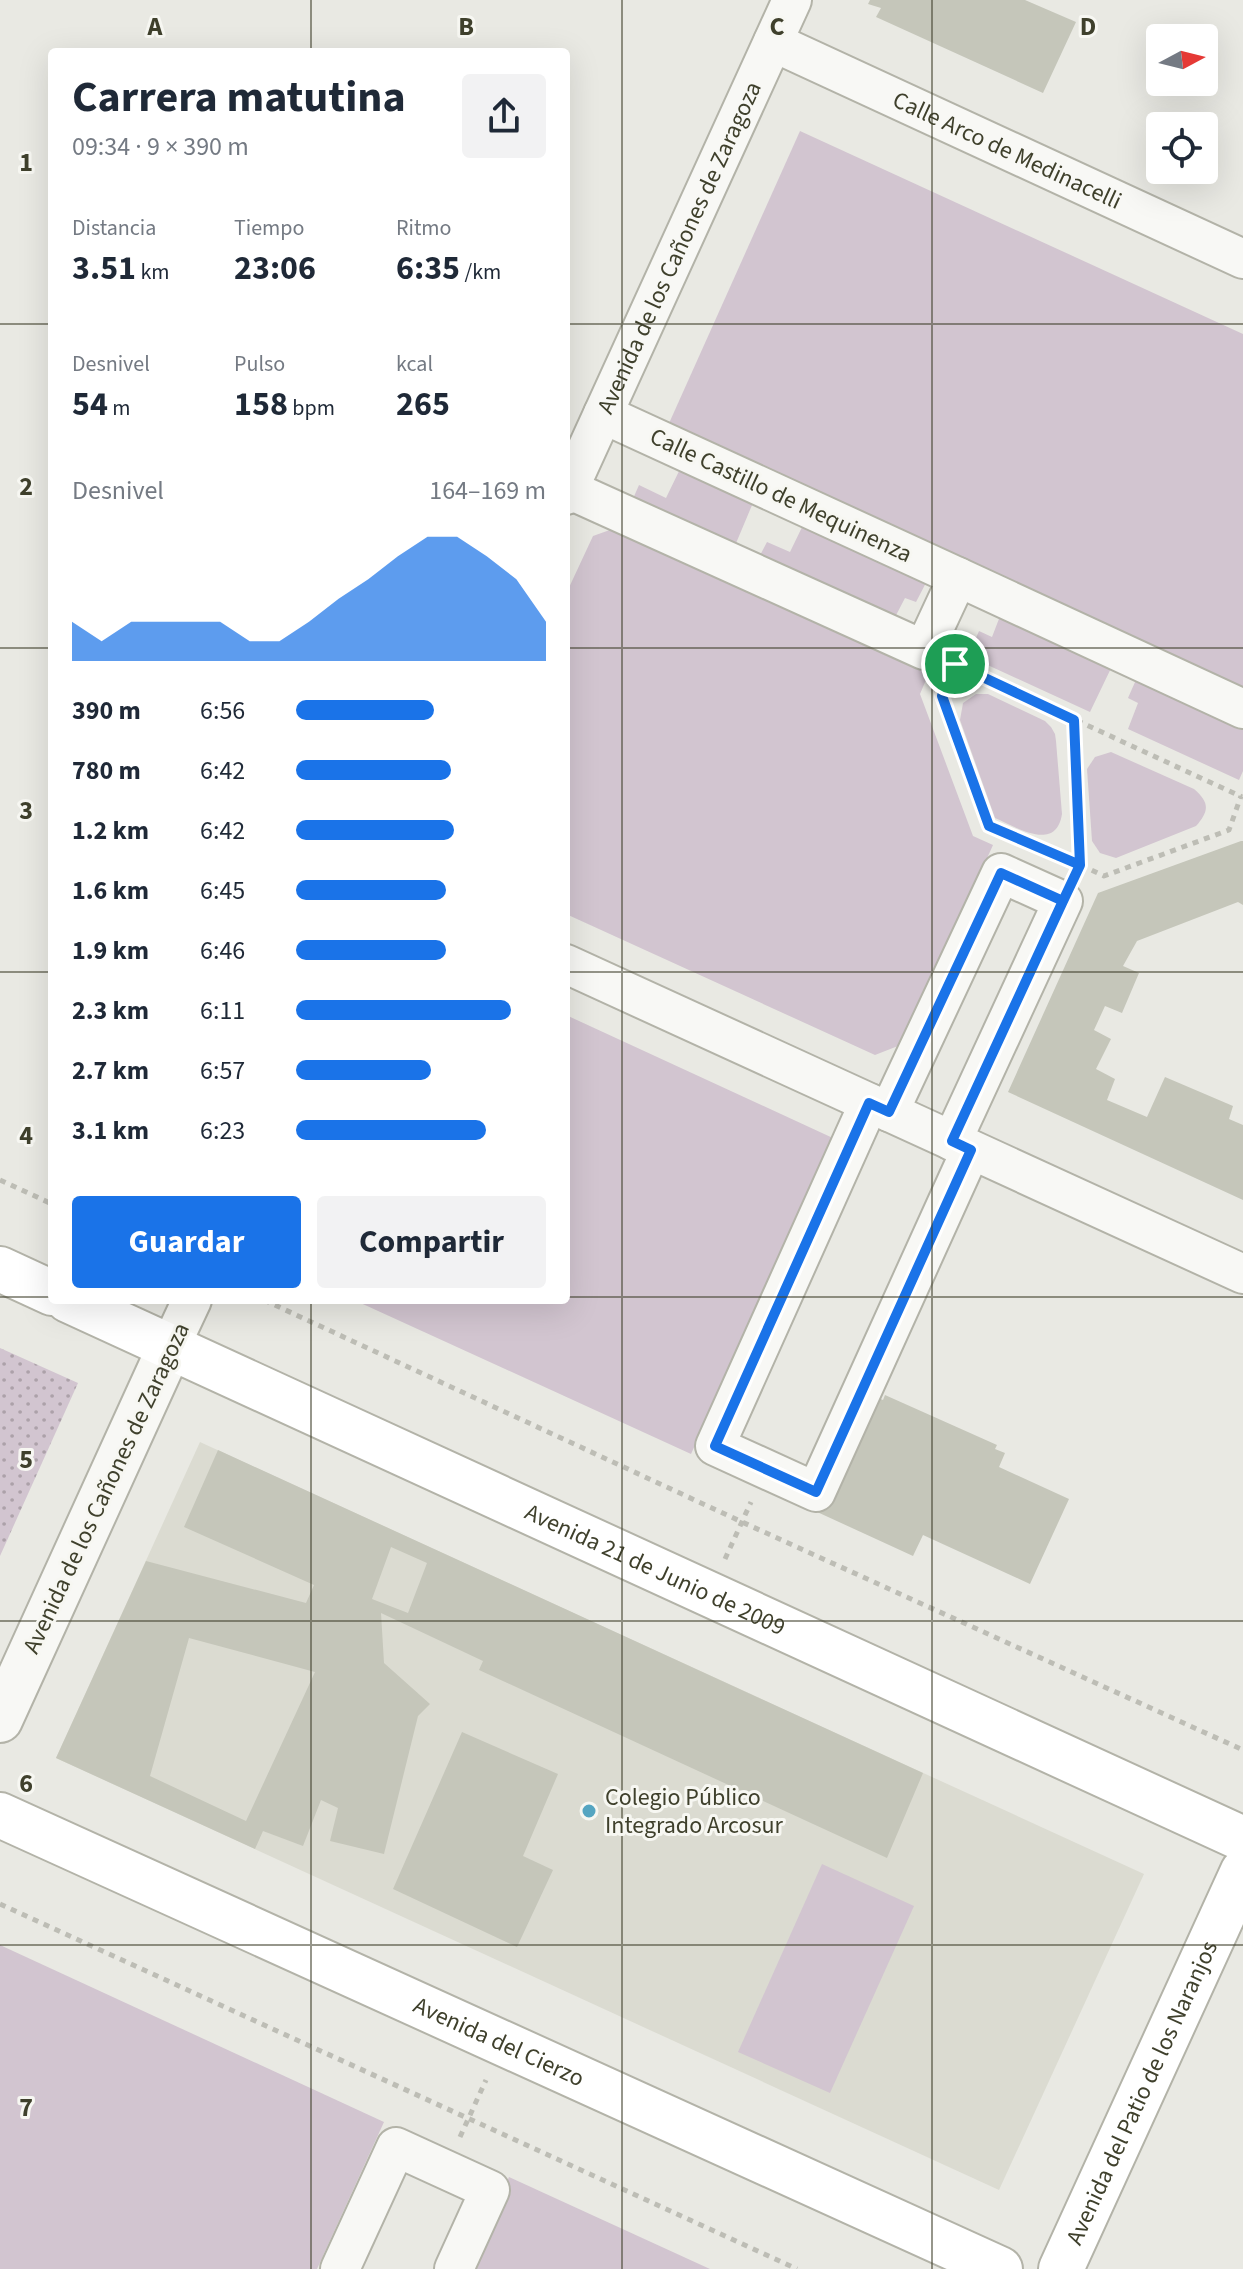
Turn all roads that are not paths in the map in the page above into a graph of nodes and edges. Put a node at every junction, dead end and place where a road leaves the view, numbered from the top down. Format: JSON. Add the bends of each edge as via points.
{"nodes":[{"id":1,"x":792,"y":0,"type":"edge"},
{"id":2,"x":773,"y":42,"type":"junction"},
{"id":3,"x":1243,"y":259,"type":"edge"},
{"id":4,"x":603,"y":414,"type":"junction"},
{"id":5,"x":570,"y":486,"type":"edge"},
{"id":6,"x":570,"y":493,"type":"edge"},
{"id":7,"x":958,"y":577,"type":"junction"},
{"id":8,"x":1243,"y":709,"type":"edge"},
{"id":9,"x":570,"y":966,"type":"edge"},
{"id":10,"x":879,"y":1108,"type":"junction"},
{"id":11,"x":961,"y":1145,"type":"junction"},
{"id":12,"x":0,"y":1269,"type":"edge"},
{"id":13,"x":1243,"y":1274,"type":"edge"},
{"id":14,"x":48,"y":1291,"type":"edge"},
{"id":15,"x":77,"y":1304,"type":"edge"},
{"id":16,"x":190,"y":1304,"type":"edge"},
{"id":17,"x":170,"y":1347,"type":"junction"},
{"id":18,"x":0,"y":1720,"type":"edge"},
{"id":19,"x":0,"y":1815,"type":"edge"},
{"id":20,"x":1243,"y":1839,"type":"edge"},
{"id":21,"x":1243,"y":1871,"type":"edge"},
{"id":22,"x":340,"y":2269,"type":"edge"},
{"id":23,"x":454,"y":2269,"type":"edge"},
{"id":24,"x":1000,"y":2269,"type":"edge"},
{"id":25,"x":1061,"y":2269,"type":"edge"}],
"edges":[{"from":1,"to":2,"type":"street","name":"Avenida de los Cañones de Zaragoza"},
{"from":2,"to":3,"type":"street","name":"Calle Arco de Medinacelli"},
{"from":2,"to":4,"type":"street","name":"Avenida de los Cañones de Zaragoza"},
{"from":4,"to":5,"type":"street","name":"Avenida de los Cañones de Zaragoza"},
{"from":4,"to":7,"type":"street","name":"Calle Castillo de Mequinenza"},
{"from":6,"to":7,"type":"street","via":[[924,650]]},
{"from":7,"to":8,"type":"street","name":"Calle Castillo de Mequinenza"},
{"from":9,"to":10,"type":"street"},
{"from":10,"to":11,"type":"street"},
{"from":10,"to":11,"type":"street","via":[[1001,873],[1063,901]]},
{"from":10,"to":11,"type":"street","via":[[715,1446],[816,1492]]},
{"from":11,"to":13,"type":"street"},
{"from":12,"to":14,"type":"main road"},
{"from":15,"to":17,"type":"main road","name":"Avenida 21 de Junio de 2009"},
{"from":16,"to":17,"type":"street","name":"Avenida de los Cañones de Zaragoza"},
{"from":17,"to":18,"type":"street","name":"Avenida de los Cañones de Zaragoza"},
{"from":17,"to":20,"type":"main road","name":"Avenida 21 de Junio de 2009"},
{"from":19,"to":24,"type":"main road","name":"Avenida del Cierzo"},
{"from":21,"to":25,"type":"main road","name":"Avenida del Patio de los Naranjos"},
{"from":22,"to":23,"type":"street","via":[[396,2147],[490,2190]]}]}
